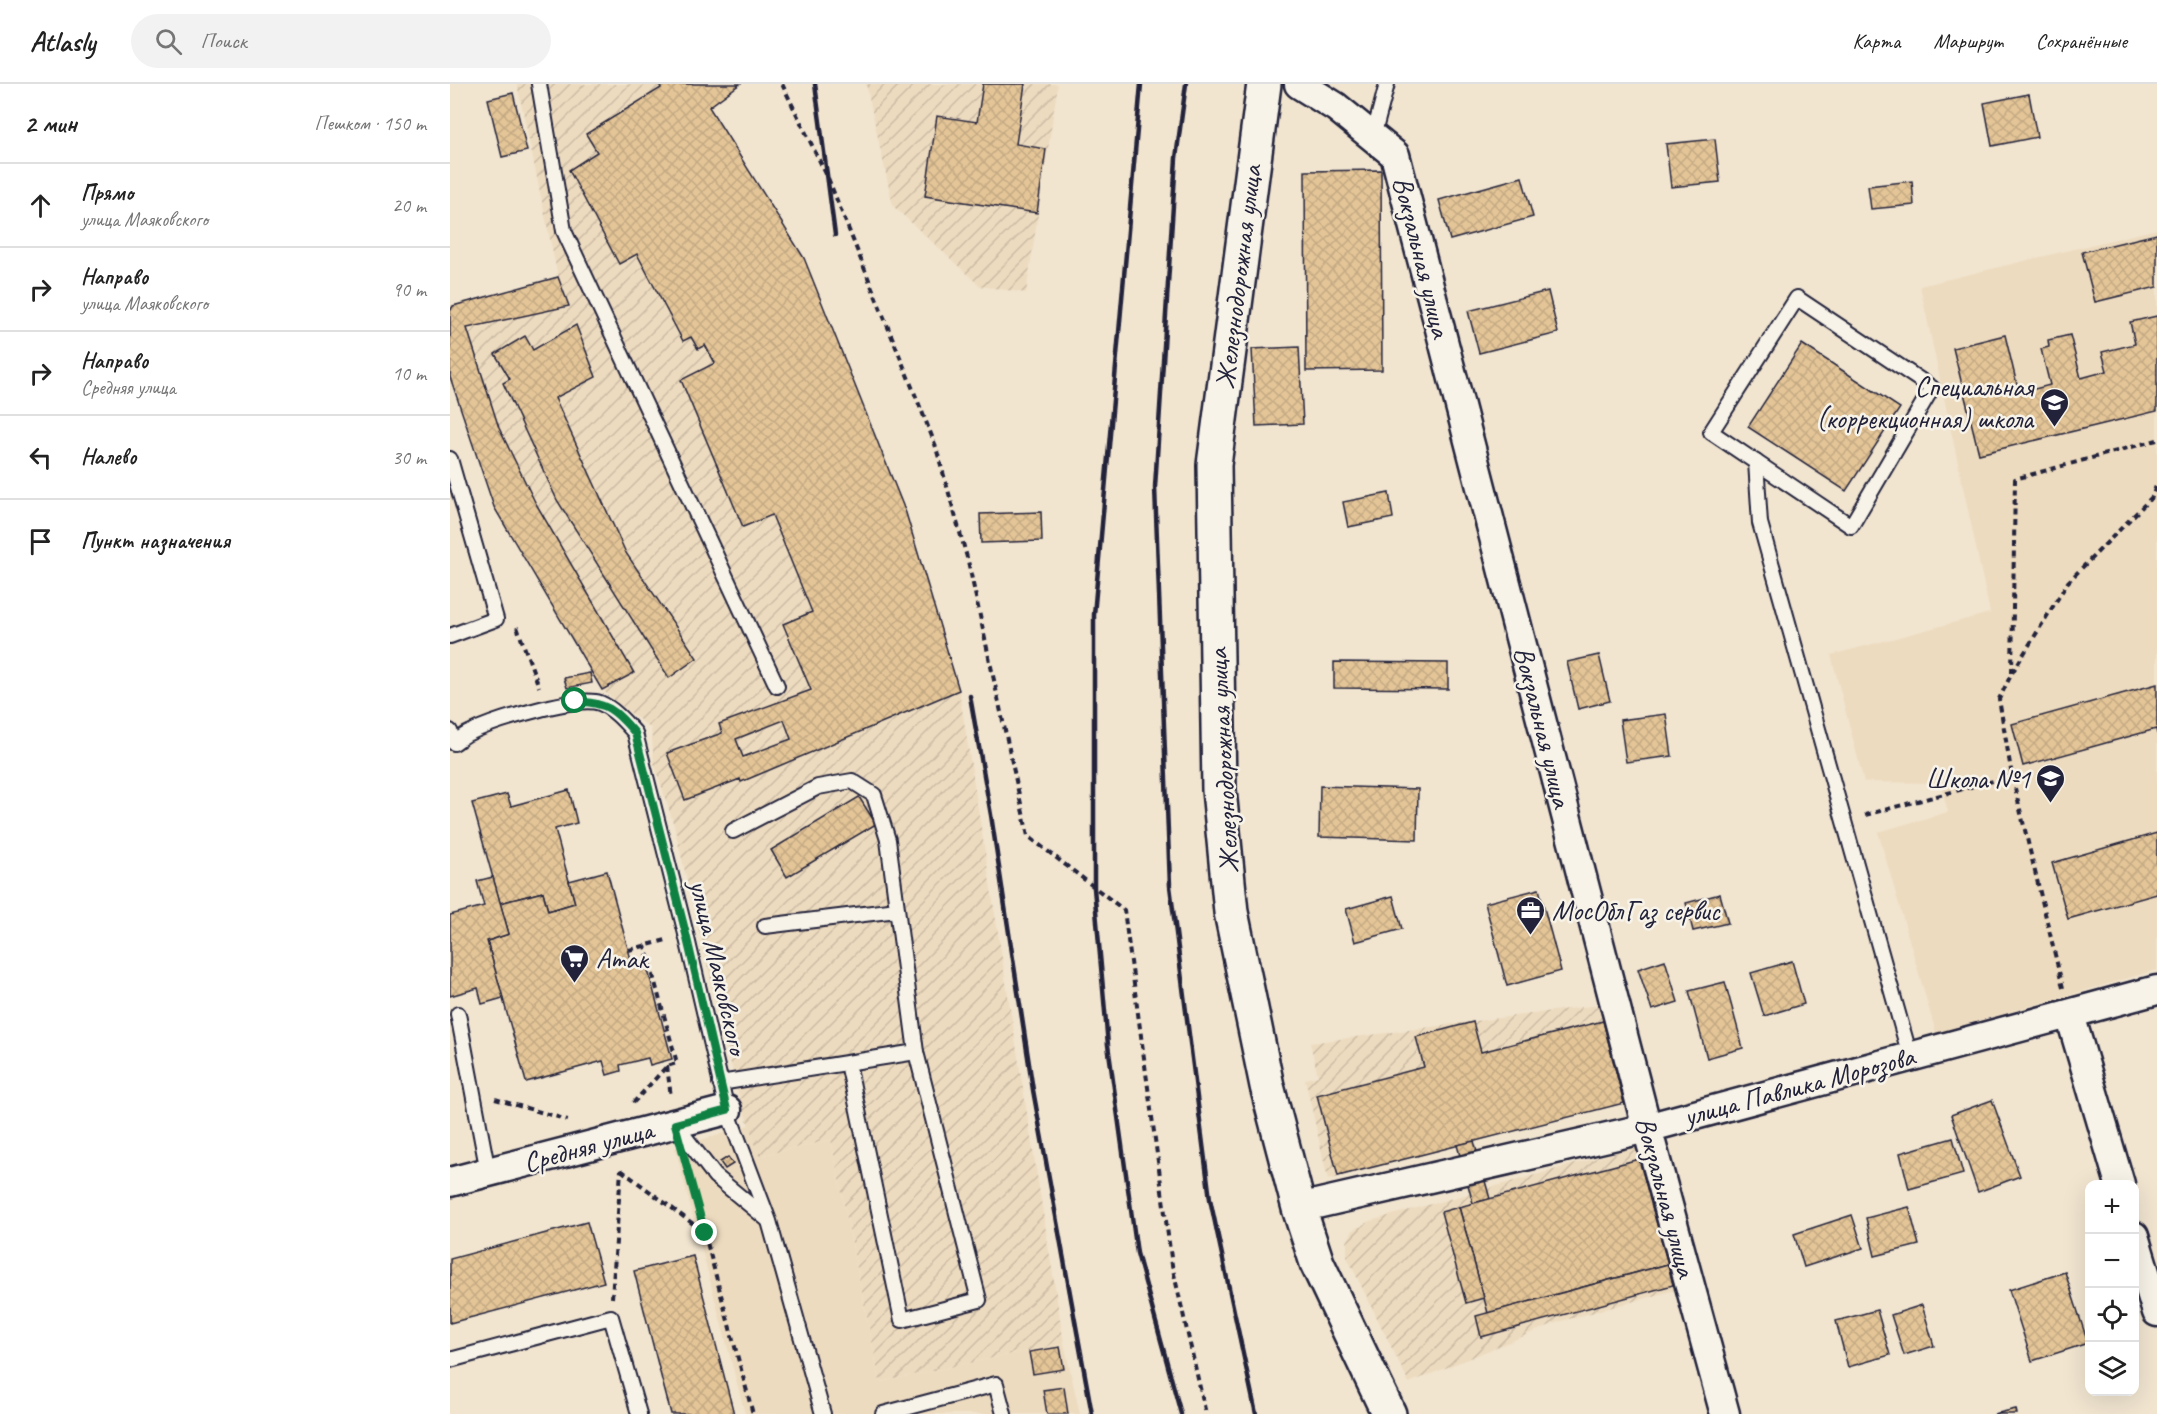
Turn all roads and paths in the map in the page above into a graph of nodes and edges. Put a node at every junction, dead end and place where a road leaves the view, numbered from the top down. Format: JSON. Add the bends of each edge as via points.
{"nodes":[{"id":1,"x":539,"y":84,"type":"edge"},
{"id":2,"x":782,"y":84,"type":"edge"},
{"id":3,"x":1264,"y":84,"type":"edge"},
{"id":4,"x":1299,"y":84,"type":"edge"},
{"id":5,"x":1387,"y":84,"type":"edge"},
{"id":6,"x":1373,"y":137,"type":"junction"},
{"id":7,"x":2157,"y":440,"type":"edge"},
{"id":8,"x":450,"y":459,"type":"edge"},
{"id":9,"x":1756,"y":462,"type":"junction"},
{"id":10,"x":2157,"y":483,"type":"edge"},
{"id":11,"x":496,"y":619,"type":"junction"},
{"id":12,"x":450,"y":636,"type":"edge"},
{"id":13,"x":2012,"y":673,"type":"junction"},
{"id":14,"x":777,"y":686,"type":"dead end"},
{"id":15,"x":547,"y":707,"type":"junction"},
{"id":16,"x":451,"y":742,"type":"edge"},
{"id":17,"x":2012,"y":776,"type":"junction"},
{"id":18,"x":1844,"y":820,"type":"junction"},
{"id":19,"x":733,"y":831,"type":"dead end"},
{"id":20,"x":897,"y":910,"type":"junction"},
{"id":21,"x":765,"y":926,"type":"dead end"},
{"id":22,"x":686,"y":934,"type":"junction"},
{"id":23,"x":645,"y":946,"type":"junction"},
{"id":24,"x":629,"y":950,"type":"dead end"},
{"id":25,"x":2157,"y":990,"type":"edge"},
{"id":26,"x":2067,"y":1006,"type":"junction"},
{"id":27,"x":458,"y":1014,"type":"dead end"},
{"id":28,"x":916,"y":1052,"type":"junction"},
{"id":29,"x":1910,"y":1056,"type":"junction"},
{"id":30,"x":848,"y":1063,"type":"junction"},
{"id":31,"x":720,"y":1083,"type":"junction"},
{"id":32,"x":473,"y":1093,"type":"junction"},
{"id":33,"x":630,"y":1107,"type":"dead end"},
{"id":34,"x":727,"y":1110,"type":"junction"},
{"id":35,"x":574,"y":1122,"type":"dead end"},
{"id":36,"x":675,"y":1124,"type":"junction"},
{"id":37,"x":1647,"y":1128,"type":"junction"},
{"id":38,"x":610,"y":1141,"type":"junction"},
{"id":39,"x":621,"y":1170,"type":"junction"},
{"id":40,"x":488,"y":1172,"type":"junction"},
{"id":41,"x":690,"y":1178,"type":"dead end"},
{"id":42,"x":2119,"y":1180,"type":"edge"},
{"id":43,"x":450,"y":1182,"type":"edge"},
{"id":44,"x":1299,"y":1208,"type":"junction"},
{"id":45,"x":769,"y":1221,"type":"junction"},
{"id":46,"x":705,"y":1233,"type":"junction"},
{"id":47,"x":2139,"y":1253,"type":"edge"},
{"id":48,"x":2157,"y":1312,"type":"edge"},
{"id":49,"x":611,"y":1317,"type":"junction"},
{"id":50,"x":450,"y":1360,"type":"edge"},
{"id":51,"x":639,"y":1414,"type":"edge"},
{"id":52,"x":753,"y":1414,"type":"edge"},
{"id":53,"x":823,"y":1414,"type":"edge"},
{"id":54,"x":884,"y":1414,"type":"edge"},
{"id":55,"x":1004,"y":1414,"type":"edge"},
{"id":56,"x":1206,"y":1414,"type":"edge"},
{"id":57,"x":1389,"y":1414,"type":"edge"},
{"id":58,"x":1725,"y":1414,"type":"edge"}],
"edges":[{"from":1,"to":14,"type":"lane","via":[[564,231]]},
{"from":2,"to":56,"type":"path","via":[[824,168],[935,444],[968,561],[1028,836],[1124,910],[1172,1265]]},
{"from":3,"to":44,"type":"street","name":"Железнодорожная улица","via":[[1214,465],[1219,790],[1231,912],[1267,1086]]},
{"from":4,"to":6,"type":"street","name":"Вокзальная улица"},
{"from":5,"to":6,"type":"lane"},
{"from":6,"to":37,"type":"street","name":"Вокзальная улица","via":[[1395,154]]},
{"from":7,"to":13,"type":"path","via":[[2015,479]]},
{"from":8,"to":11,"type":"lane"},
{"from":9,"to":9,"type":"lane","via":[[1851,526],[1932,388],[1797,298],[1711,432]]},
{"from":9,"to":18,"type":"lane","via":[[1760,523]]},
{"from":10,"to":13,"type":"path","via":[[2152,497],[2068,582]]},
{"from":11,"to":12,"type":"lane"},
{"from":11,"to":15,"type":"path","via":[[512,615]]},
{"from":13,"to":17,"type":"path","via":[[1999,699]]},
{"from":15,"to":16,"type":"lane","name":"улица Маяковского"},
{"from":15,"to":22,"type":"lane","name":"улица Маяковского","via":[[575,701],[599,703],[635,733]]},
{"from":17,"to":18,"type":"path"},
{"from":17,"to":26,"type":"path"},
{"from":18,"to":29,"type":"lane"},
{"from":19,"to":20,"type":"lane","via":[[818,787],[852,780],[874,795],[888,840]]},
{"from":20,"to":21,"type":"lane"},
{"from":20,"to":28,"type":"lane"},
{"from":22,"to":23,"type":"path"},
{"from":22,"to":31,"type":"lane","name":"улица Маяковского"},
{"from":23,"to":24,"type":"path"},
{"from":23,"to":33,"type":"path","via":[[677,1063],[667,1066]]},
{"from":25,"to":26,"type":"street","name":"улица Павлика Морозова"},
{"from":26,"to":29,"type":"street","name":"улица Павлика Морозова"},
{"from":26,"to":42,"type":"street"},
{"from":27,"to":32,"type":"lane"},
{"from":28,"to":30,"type":"lane"},
{"from":28,"to":30,"type":"lane","via":[[979,1300],[902,1320]]},
{"from":29,"to":37,"type":"street","name":"улица Павлика Морозова"},
{"from":30,"to":31,"type":"lane"},
{"from":31,"to":34,"type":"lane","name":"улица Маяковского"},
{"from":32,"to":35,"type":"path"},
{"from":32,"to":40,"type":"lane"},
{"from":34,"to":36,"type":"street","name":"Средняя улица"},
{"from":34,"to":45,"type":"lane","name":"улица Маяковского"},
{"from":36,"to":38,"type":"street","name":"Средняя улица"},
{"from":36,"to":45,"type":"lane","via":[[715,1176]]},
{"from":37,"to":44,"type":"street","name":"улица Павлика Морозова"},
{"from":37,"to":58,"type":"street","name":"Вокзальная улица"},
{"from":38,"to":39,"type":"path"},
{"from":38,"to":40,"type":"street","name":"Средняя улица"},
{"from":39,"to":46,"type":"path"},
{"from":39,"to":49,"type":"path"},
{"from":40,"to":43,"type":"street","name":"Средняя улица"},
{"from":41,"to":46,"type":"path"},
{"from":44,"to":57,"type":"street","name":"Железнодорожная улица","via":[[1317,1263]]},
{"from":45,"to":53,"type":"lane","name":"улица Маяковского"},
{"from":46,"to":52,"type":"path"},
{"from":47,"to":48,"type":"street"},
{"from":49,"to":50,"type":"lane"},
{"from":49,"to":51,"type":"lane"},
{"from":54,"to":55,"type":"lane","via":[[996,1384]]}]}
